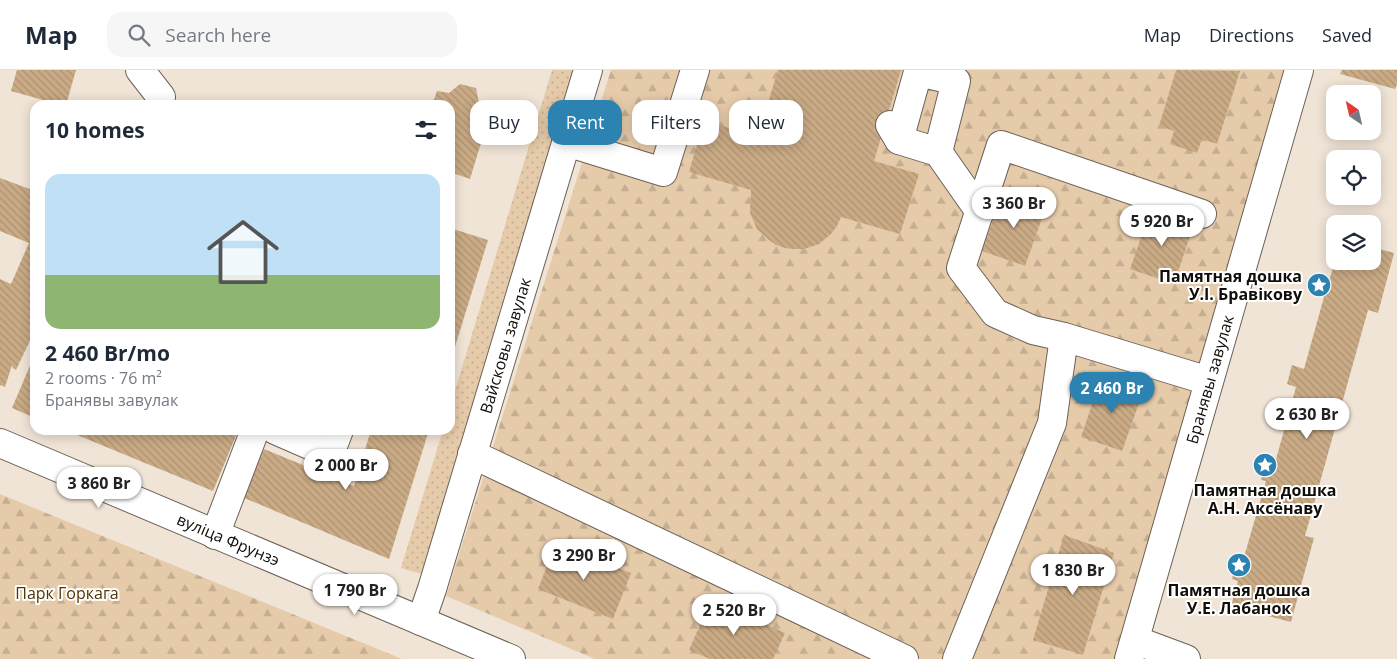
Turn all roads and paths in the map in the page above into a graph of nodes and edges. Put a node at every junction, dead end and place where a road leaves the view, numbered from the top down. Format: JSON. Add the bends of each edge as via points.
{"nodes":[{"id":1,"x":140,"y":70,"type":"edge"},
{"id":2,"x":588,"y":70,"type":"edge"},
{"id":3,"x":696,"y":70,"type":"edge"},
{"id":4,"x":917,"y":71,"type":"edge"},
{"id":5,"x":1295,"y":71,"type":"edge"},
{"id":6,"x":161,"y":97,"type":"dead end"},
{"id":7,"x":579,"y":100,"type":"edge"},
{"id":8,"x":565,"y":145,"type":"edge"},
{"id":9,"x":576,"y":145,"type":"edge"},
{"id":10,"x":938,"y":152,"type":"junction"},
{"id":11,"x":980,"y":212,"type":"junction"},
{"id":12,"x":1202,"y":214,"type":"dead end"},
{"id":13,"x":1064,"y":337,"type":"junction"},
{"id":14,"x":1209,"y":381,"type":"junction"},
{"id":15,"x":253,"y":435,"type":"edge"},
{"id":16,"x":286,"y":435,"type":"edge"},
{"id":17,"x":337,"y":435,"type":"edge"},
{"id":18,"x":0,"y":443,"type":"edge"},
{"id":19,"x":472,"y":454,"type":"junction"},
{"id":20,"x":215,"y":535,"type":"junction"},
{"id":21,"x":421,"y":621,"type":"junction"},
{"id":22,"x":1132,"y":649,"type":"edge"},
{"id":23,"x":511,"y":659,"type":"edge"},
{"id":24,"x":904,"y":659,"type":"edge"},
{"id":25,"x":957,"y":659,"type":"edge"},
{"id":26,"x":1186,"y":659,"type":"edge"}],
"edges":[{"from":1,"to":6,"type":"street"},
{"from":2,"to":7,"type":"street","name":"Вайсковы завулак"},
{"from":3,"to":9,"type":"street","via":[[662,172]]},
{"from":4,"to":10,"type":"street","via":[[956,81]]},
{"from":4,"to":10,"type":"street","via":[[893,130]]},
{"from":5,"to":14,"type":"street","name":"Бранявы завулак"},
{"from":8,"to":19,"type":"street","name":"Вайсковы завулак"},
{"from":10,"to":11,"type":"street"},
{"from":11,"to":12,"type":"street","via":[[1001,144]]},
{"from":11,"to":13,"type":"street","via":[[961,268],[995,313],[1033,330]]},
{"from":13,"to":14,"type":"street"},
{"from":13,"to":25,"type":"street","via":[[1052,423]]},
{"from":14,"to":22,"type":"street","name":"Бранявы завулак"},
{"from":15,"to":20,"type":"street"},
{"from":16,"to":17,"type":"street","via":[[330,454]]},
{"from":18,"to":20,"type":"street","name":"вуліца Фрунзэ"},
{"from":19,"to":21,"type":"street","name":"Вайсковы завулак"},
{"from":19,"to":24,"type":"street"},
{"from":20,"to":21,"type":"street","name":"вуліца Фрунзэ"},
{"from":21,"to":23,"type":"street","name":"вуліца Фрунзэ"},
{"from":22,"to":26,"type":"street"}]}
